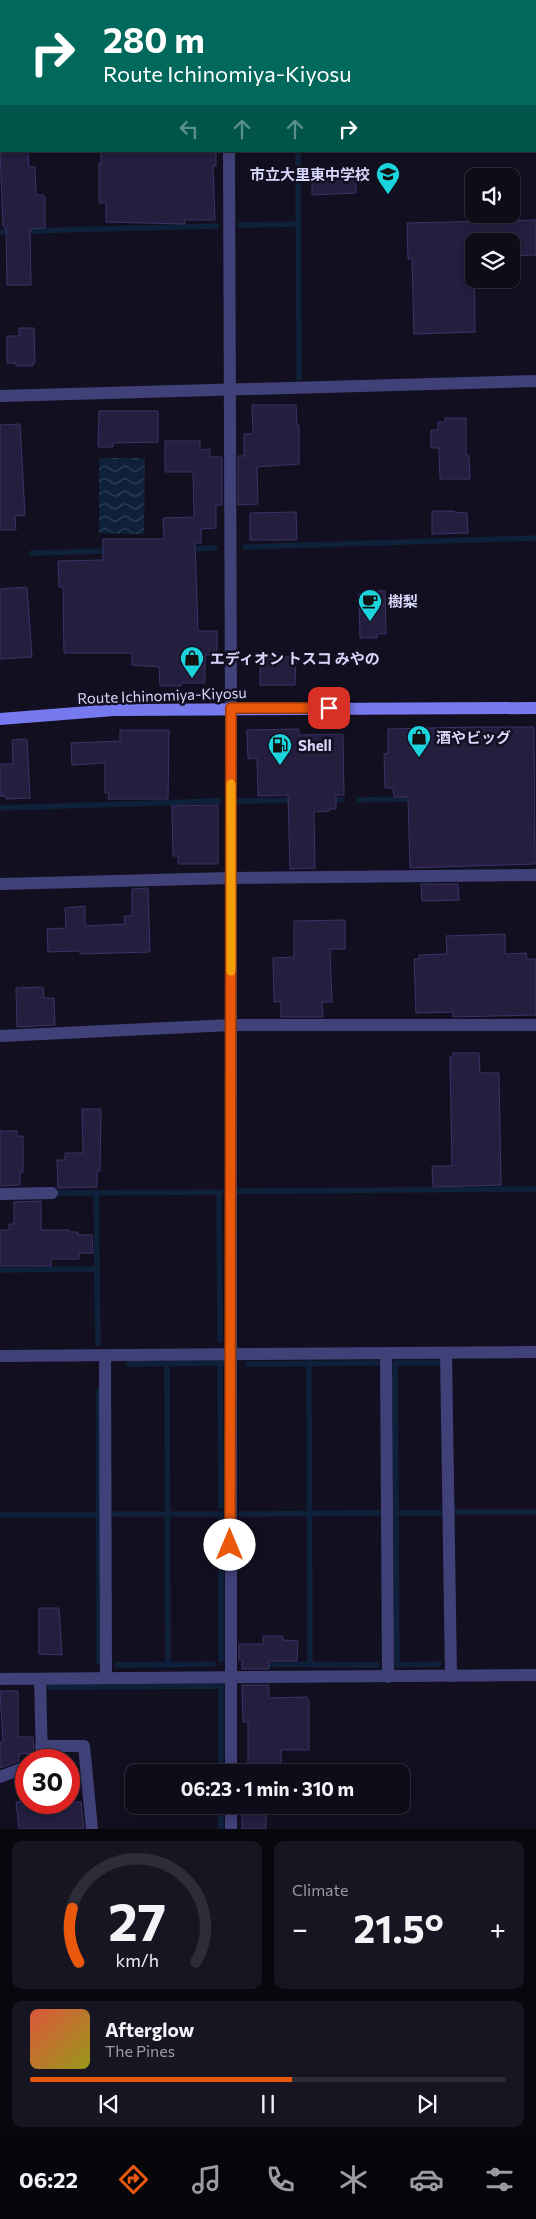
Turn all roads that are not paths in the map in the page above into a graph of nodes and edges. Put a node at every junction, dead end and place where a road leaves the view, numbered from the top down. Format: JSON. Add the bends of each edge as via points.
{"nodes":[{"id":1,"x":229,"y":152,"type":"edge"},
{"id":2,"x":536,"y":381,"type":"edge"},
{"id":3,"x":230,"y":389,"type":"junction"},
{"id":4,"x":0,"y":396,"type":"edge"},
{"id":5,"x":231,"y":708,"type":"junction"},
{"id":6,"x":536,"y":708,"type":"edge"},
{"id":7,"x":0,"y":719,"type":"edge"},
{"id":8,"x":536,"y":876,"type":"edge"},
{"id":9,"x":231,"y":878,"type":"junction"},
{"id":10,"x":0,"y":884,"type":"edge"},
{"id":11,"x":231,"y":1025,"type":"junction"},
{"id":12,"x":536,"y":1025,"type":"edge"},
{"id":13,"x":0,"y":1036,"type":"edge"},
{"id":14,"x":52,"y":1193,"type":"dead end"},
{"id":15,"x":0,"y":1194,"type":"edge"},
{"id":16,"x":536,"y":1352,"type":"edge"},
{"id":17,"x":386,"y":1353,"type":"junction"},
{"id":18,"x":446,"y":1353,"type":"junction"},
{"id":19,"x":231,"y":1355,"type":"junction"},
{"id":20,"x":0,"y":1356,"type":"edge"},
{"id":21,"x":105,"y":1356,"type":"junction"},
{"id":22,"x":536,"y":1675,"type":"edge"},
{"id":23,"x":388,"y":1676,"type":"junction"},
{"id":24,"x":451,"y":1676,"type":"junction"},
{"id":25,"x":106,"y":1678,"type":"junction"},
{"id":26,"x":230,"y":1678,"type":"junction"},
{"id":27,"x":0,"y":1679,"type":"edge"},
{"id":28,"x":40,"y":1679,"type":"junction"},
{"id":29,"x":42,"y":1746,"type":"joint"},
{"id":30,"x":231,"y":1764,"type":"edge"},
{"id":31,"x":15,"y":1771,"type":"edge"},
{"id":32,"x":0,"y":1777,"type":"edge"},
{"id":33,"x":231,"y":1814,"type":"edge"},
{"id":34,"x":92,"y":1829,"type":"edge"},
{"id":35,"x":231,"y":1829,"type":"edge"}],
"edges":[{"from":1,"to":3,"type":"street"},
{"from":2,"to":3,"type":"street"},
{"from":3,"to":4,"type":"street"},
{"from":3,"to":5,"type":"street"},
{"from":5,"to":6,"type":"main road","name":"Route Ichinomiya-Kiyosu"},
{"from":5,"to":7,"type":"main road","name":"Route Ichinomiya-Kiyosu","via":[[114,710]]},
{"from":5,"to":9,"type":"street"},
{"from":8,"to":9,"type":"street"},
{"from":9,"to":10,"type":"street"},
{"from":9,"to":11,"type":"street"},
{"from":11,"to":12,"type":"street"},
{"from":11,"to":13,"type":"street"},
{"from":11,"to":19,"type":"street"},
{"from":14,"to":15,"type":"street"},
{"from":16,"to":18,"type":"street"},
{"from":17,"to":18,"type":"street"},
{"from":17,"to":19,"type":"street"},
{"from":17,"to":23,"type":"street"},
{"from":18,"to":24,"type":"street"},
{"from":19,"to":21,"type":"street"},
{"from":19,"to":26,"type":"street"},
{"from":20,"to":21,"type":"street"},
{"from":21,"to":25,"type":"street"},
{"from":22,"to":24,"type":"street"},
{"from":23,"to":24,"type":"street"},
{"from":23,"to":26,"type":"street"},
{"from":25,"to":26,"type":"street"},
{"from":25,"to":28,"type":"street"},
{"from":26,"to":30,"type":"street"},
{"from":27,"to":28,"type":"street"},
{"from":28,"to":29,"type":"street"},
{"from":29,"to":34,"type":"street","via":[[84,1746]]},
{"from":31,"to":32,"type":"street"},
{"from":33,"to":35,"type":"street"}]}
